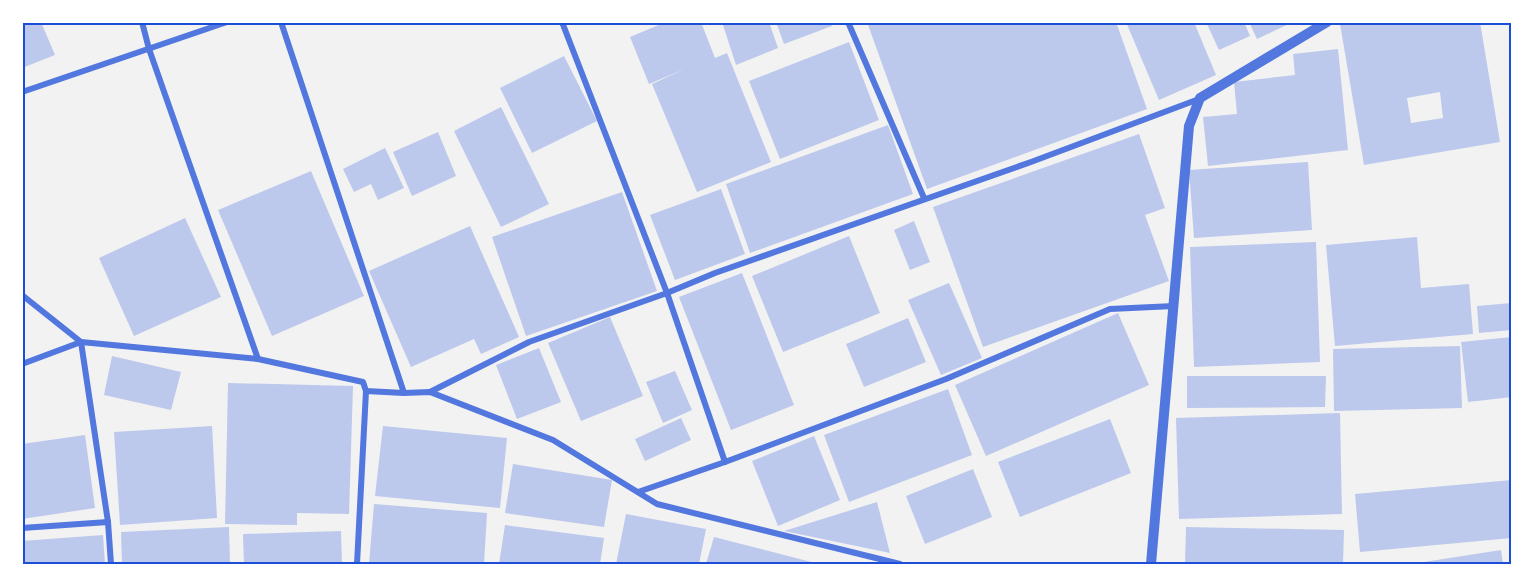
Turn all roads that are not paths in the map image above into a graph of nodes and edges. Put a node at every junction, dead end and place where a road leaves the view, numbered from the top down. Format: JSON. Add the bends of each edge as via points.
{"nodes":[{"id":1,"x":142,"y":22,"type":"edge"},
{"id":2,"x":227,"y":22,"type":"edge"},
{"id":3,"x":281,"y":22,"type":"edge"},
{"id":4,"x":562,"y":22,"type":"edge"},
{"id":5,"x":848,"y":22,"type":"edge"},
{"id":6,"x":1327,"y":22,"type":"edge"},
{"id":7,"x":149,"y":49,"type":"junction"},
{"id":8,"x":22,"y":93,"type":"edge"},
{"id":9,"x":1200,"y":98,"type":"junction"},
{"id":10,"x":924,"y":198,"type":"junction"},
{"id":11,"x":667,"y":293,"type":"junction"},
{"id":12,"x":22,"y":295,"type":"edge"},
{"id":13,"x":1175,"y":306,"type":"junction"},
{"id":14,"x":81,"y":342,"type":"junction"},
{"id":15,"x":258,"y":360,"type":"junction"},
{"id":16,"x":22,"y":364,"type":"edge"},
{"id":17,"x":366,"y":391,"type":"junction"},
{"id":18,"x":430,"y":392,"type":"junction"},
{"id":19,"x":404,"y":393,"type":"junction"},
{"id":20,"x":725,"y":462,"type":"junction"},
{"id":21,"x":638,"y":492,"type":"junction"},
{"id":22,"x":108,"y":522,"type":"junction"},
{"id":23,"x":22,"y":528,"type":"edge"},
{"id":24,"x":111,"y":564,"type":"edge"},
{"id":25,"x":357,"y":564,"type":"edge"},
{"id":26,"x":900,"y":564,"type":"edge"},
{"id":27,"x":1151,"y":564,"type":"edge"}],
"edges":[{"from":1,"to":7,"type":"street"},
{"from":2,"to":7,"type":"street"},
{"from":3,"to":19,"type":"street"},
{"from":4,"to":11,"type":"street"},
{"from":5,"to":10,"type":"street"},
{"from":6,"to":9,"type":"street"},
{"from":7,"to":8,"type":"street"},
{"from":7,"to":15,"type":"street"},
{"from":9,"to":10,"type":"street"},
{"from":9,"to":13,"type":"street","via":[[1189,126]]},
{"from":10,"to":11,"type":"street"},
{"from":11,"to":18,"type":"street","via":[[529,342]]},
{"from":11,"to":20,"type":"street"},
{"from":12,"to":14,"type":"street"},
{"from":13,"to":20,"type":"street","via":[[1110,309],[946,379]]},
{"from":13,"to":27,"type":"street"},
{"from":14,"to":15,"type":"street"},
{"from":14,"to":16,"type":"street"},
{"from":14,"to":22,"type":"street"},
{"from":15,"to":17,"type":"street","via":[[363,382]]},
{"from":17,"to":19,"type":"street"},
{"from":17,"to":25,"type":"street"},
{"from":18,"to":19,"type":"street"},
{"from":18,"to":21,"type":"street","via":[[553,440]]},
{"from":20,"to":21,"type":"street"},
{"from":21,"to":26,"type":"street","via":[[657,504]]},
{"from":22,"to":23,"type":"street"},
{"from":22,"to":24,"type":"street"}]}
